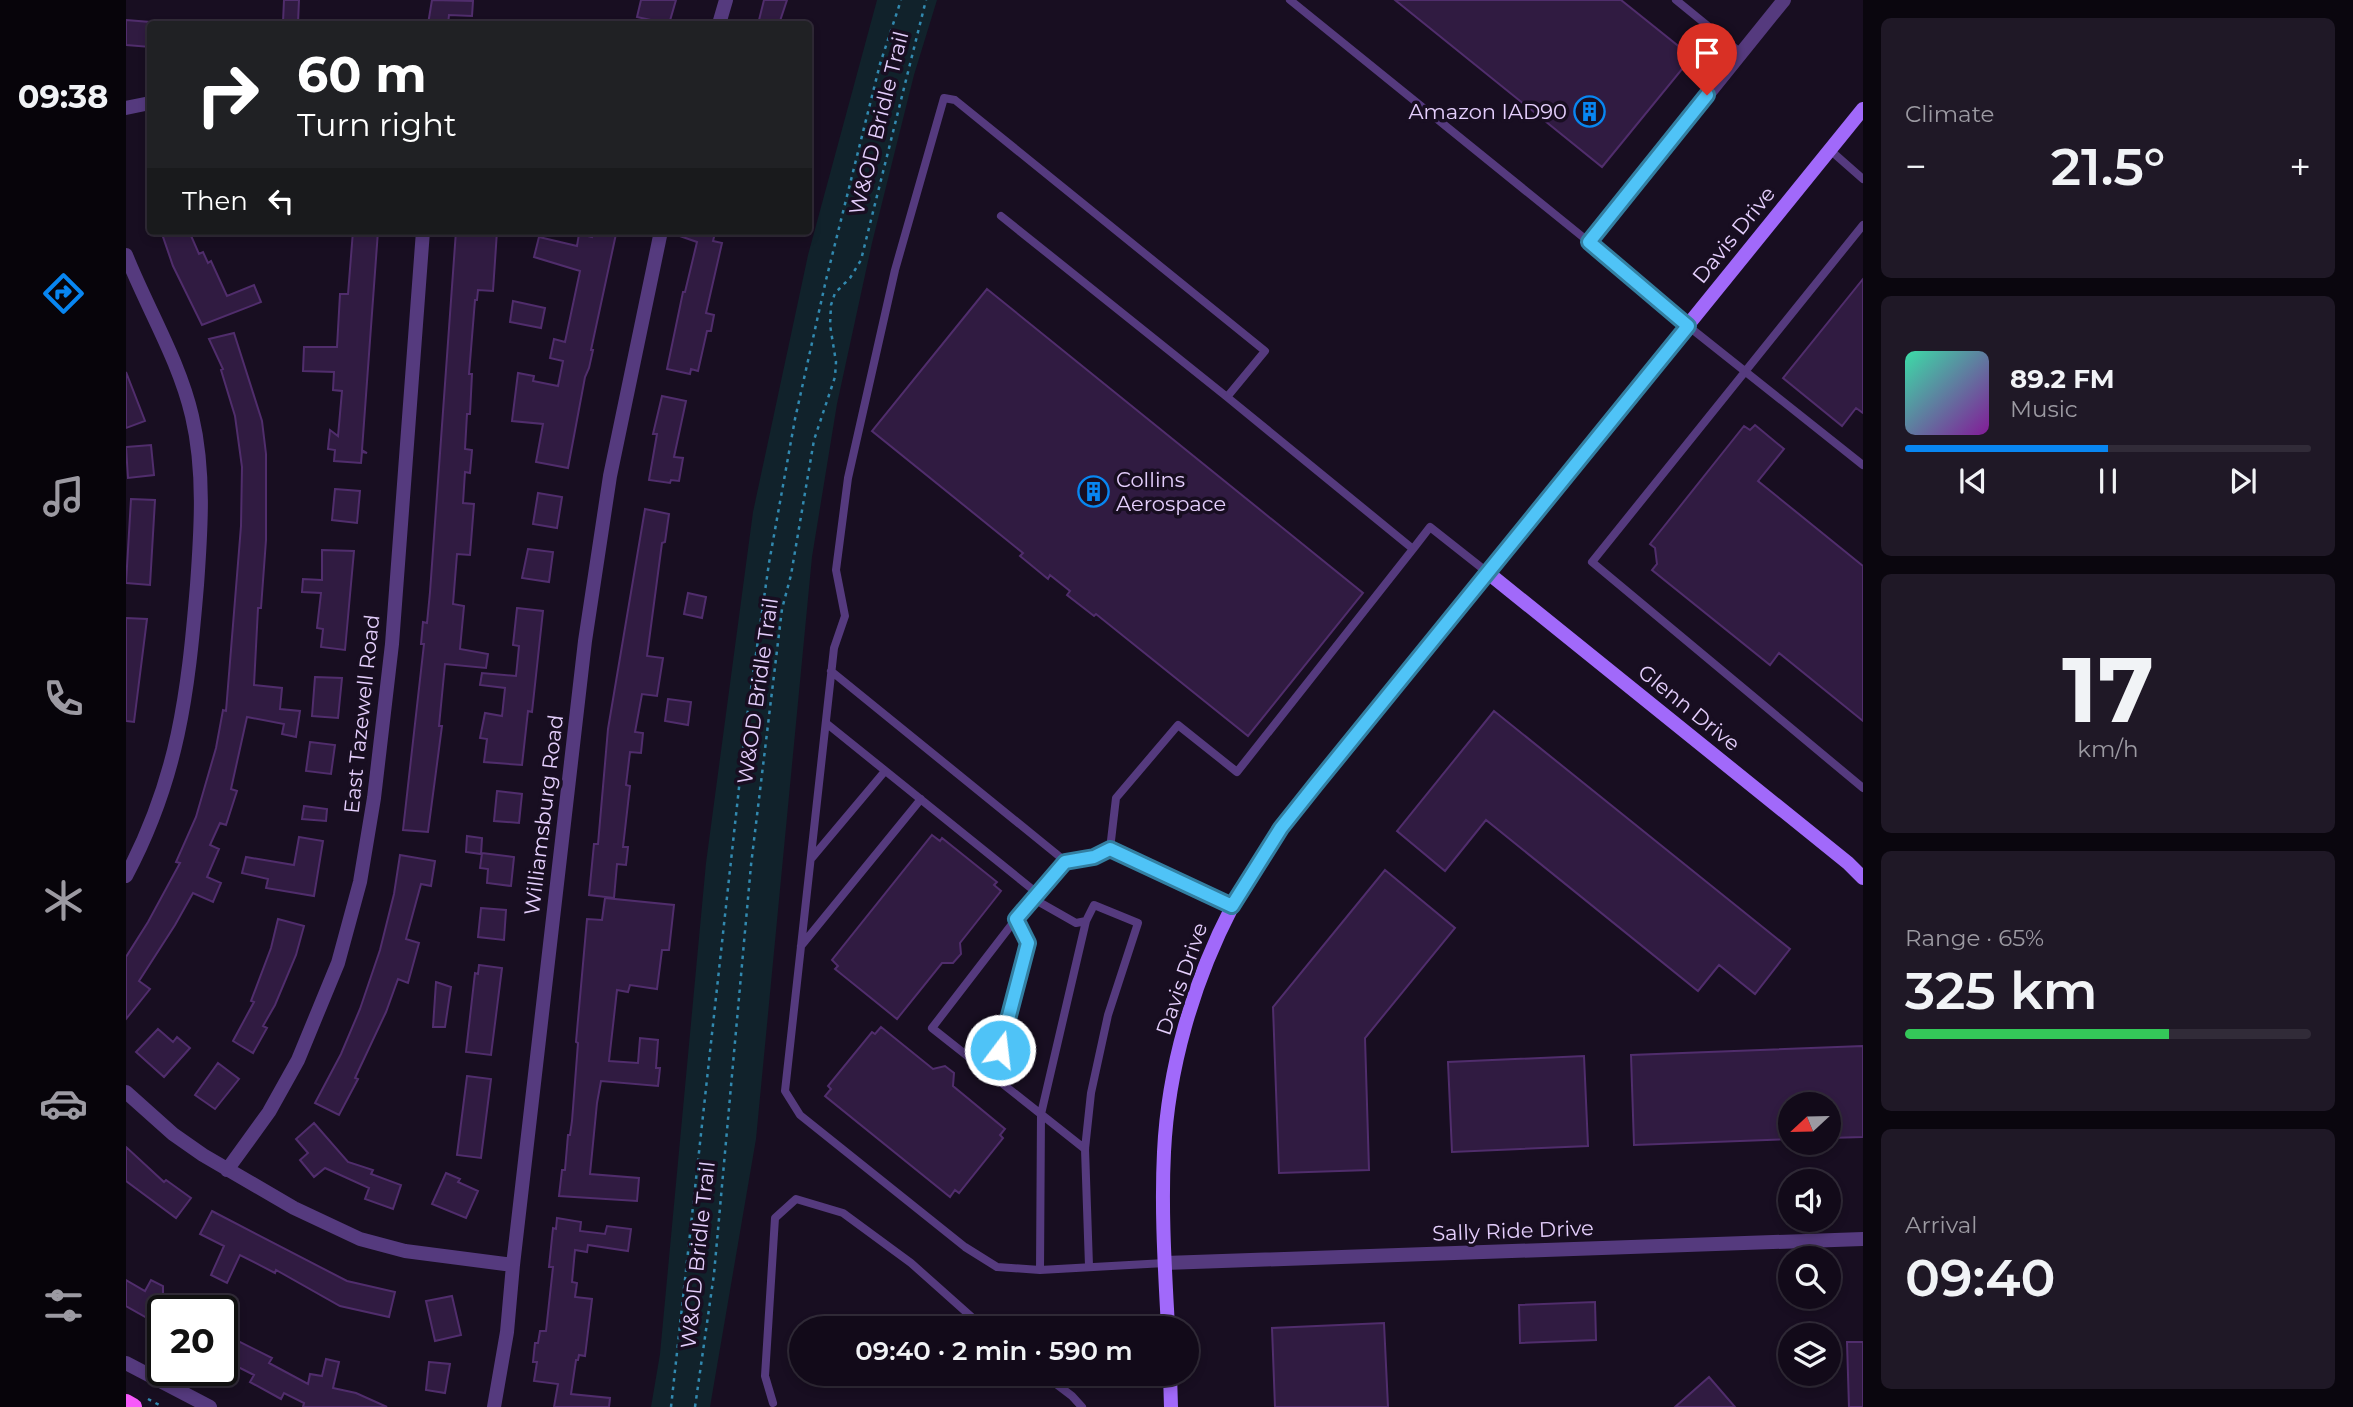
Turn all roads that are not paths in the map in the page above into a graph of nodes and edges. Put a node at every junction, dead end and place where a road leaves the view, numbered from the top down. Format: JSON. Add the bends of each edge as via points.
{"nodes":[{"id":1,"x":726,"y":0,"type":"edge"},
{"id":2,"x":1290,"y":0,"type":"edge"},
{"id":3,"x":1676,"y":0,"type":"edge"},
{"id":4,"x":1784,"y":0,"type":"edge"},
{"id":5,"x":720,"y":21,"type":"edge"},
{"id":6,"x":1741,"y":53,"type":"junction"},
{"id":7,"x":147,"y":104,"type":"edge"},
{"id":8,"x":126,"y":108,"type":"edge"},
{"id":9,"x":1863,"y":109,"type":"edge"},
{"id":10,"x":1830,"y":150,"type":"junction"},
{"id":11,"x":1863,"y":179,"type":"edge"},
{"id":12,"x":1001,"y":216,"type":"dead end"},
{"id":13,"x":1863,"y":225,"type":"edge"},
{"id":14,"x":423,"y":235,"type":"edge"},
{"id":15,"x":660,"y":235,"type":"edge"},
{"id":16,"x":1589,"y":242,"type":"junction"},
{"id":17,"x":126,"y":255,"type":"edge"},
{"id":18,"x":1688,"y":326,"type":"junction"},
{"id":19,"x":1745,"y":371,"type":"junction"},
{"id":20,"x":1227,"y":397,"type":"junction"},
{"id":21,"x":1863,"y":465,"type":"edge"},
{"id":22,"x":1413,"y":549,"type":"junction"},
{"id":23,"x":1488,"y":572,"type":"junction"},
{"id":24,"x":831,"y":671,"type":"junction"},
{"id":25,"x":825,"y":723,"type":"junction"},
{"id":26,"x":885,"y":771,"type":"junction"},
{"id":27,"x":1863,"y":788,"type":"edge"},
{"id":28,"x":921,"y":799,"type":"junction"},
{"id":29,"x":1110,"y":849,"type":"junction"},
{"id":30,"x":811,"y":859,"type":"junction"},
{"id":31,"x":1065,"y":862,"type":"junction"},
{"id":32,"x":126,"y":876,"type":"edge"},
{"id":33,"x":1863,"y":878,"type":"edge"},
{"id":34,"x":1034,"y":896,"type":"junction"},
{"id":35,"x":1232,"y":906,"type":"junction"},
{"id":36,"x":1016,"y":919,"type":"junction"},
{"id":37,"x":1086,"y":921,"type":"junction"},
{"id":38,"x":801,"y":946,"type":"junction"},
{"id":39,"x":993,"y":1076,"type":"junction"},
{"id":40,"x":126,"y":1091,"type":"edge"},
{"id":41,"x":1041,"y":1114,"type":"junction"},
{"id":42,"x":1085,"y":1149,"type":"junction"},
{"id":43,"x":228,"y":1170,"type":"junction"},
{"id":44,"x":1863,"y":1239,"type":"edge"},
{"id":45,"x":1165,"y":1263,"type":"junction"},
{"id":46,"x":513,"y":1265,"type":"junction"},
{"id":47,"x":1089,"y":1266,"type":"junction"},
{"id":48,"x":1040,"y":1270,"type":"junction"},
{"id":49,"x":970,"y":1316,"type":"edge"},
{"id":50,"x":1167,"y":1316,"type":"edge"},
{"id":51,"x":126,"y":1363,"type":"edge"},
{"id":52,"x":1059,"y":1386,"type":"edge"},
{"id":53,"x":1170,"y":1386,"type":"edge"},
{"id":54,"x":126,"y":1403,"type":"edge"},
{"id":55,"x":775,"y":1406,"type":"edge"},
{"id":56,"x":133,"y":1407,"type":"edge"},
{"id":57,"x":211,"y":1407,"type":"edge"},
{"id":58,"x":494,"y":1407,"type":"edge"},
{"id":59,"x":1082,"y":1407,"type":"edge"},
{"id":60,"x":1171,"y":1407,"type":"edge"}],
"edges":[{"from":1,"to":5,"type":"street"},
{"from":2,"to":16,"type":"lane"},
{"from":3,"to":6,"type":"lane"},
{"from":4,"to":6,"type":"street"},
{"from":6,"to":16,"type":"street"},
{"from":7,"to":8,"type":"street"},
{"from":9,"to":10,"type":"street","name":"Davis Drive"},
{"from":10,"to":11,"type":"lane"},
{"from":10,"to":18,"type":"street","name":"Davis Drive"},
{"from":12,"to":20,"type":"lane"},
{"from":13,"to":19,"type":"lane"},
{"from":14,"to":43,"type":"street","name":"East Tazewell Road","via":[[392,645],[362,871],[338,963],[298,1060]]},
{"from":15,"to":46,"type":"street","name":"Williamsburg Road","via":[[610,476],[584,642]]},
{"from":16,"to":18,"type":"street"},
{"from":17,"to":32,"type":"street","via":[[187,397],[201,472],[200,549],[184,711],[160,801]]},
{"from":18,"to":19,"type":"lane"},
{"from":18,"to":23,"type":"street","name":"Davis Drive"},
{"from":19,"to":21,"type":"lane"},
{"from":19,"to":27,"type":"lane","via":[[1592,562]]},
{"from":20,"to":22,"type":"lane"},
{"from":20,"to":24,"type":"lane","via":[[1265,351],[955,100],[944,97],[895,270],[848,478],[836,570],[845,616]]},
{"from":22,"to":23,"type":"lane","via":[[1430,527]]},
{"from":22,"to":29,"type":"lane","via":[[1237,772],[1178,725],[1116,798]]},
{"from":23,"to":33,"type":"street","name":"Glenn Drive"},
{"from":23,"to":35,"type":"street","name":"Davis Drive","via":[[1281,828]]},
{"from":24,"to":25,"type":"lane"},
{"from":24,"to":31,"type":"lane"},
{"from":25,"to":26,"type":"lane"},
{"from":25,"to":30,"type":"lane"},
{"from":26,"to":28,"type":"lane"},
{"from":26,"to":30,"type":"lane"},
{"from":28,"to":34,"type":"lane"},
{"from":28,"to":38,"type":"lane"},
{"from":29,"to":31,"type":"lane"},
{"from":29,"to":35,"type":"lane"},
{"from":30,"to":38,"type":"lane"},
{"from":31,"to":34,"type":"lane"},
{"from":34,"to":36,"type":"lane"},
{"from":34,"to":37,"type":"lane","via":[[1076,923]]},
{"from":35,"to":45,"type":"street","name":"Davis Drive","via":[[1196,992],[1175,1068],[1164,1151]]},
{"from":36,"to":39,"type":"lane","via":[[1028,943]]},
{"from":36,"to":39,"type":"lane","via":[[932,1028]]},
{"from":37,"to":41,"type":"lane"},
{"from":37,"to":42,"type":"lane","via":[[1094,905],[1138,923],[1108,1016],[1091,1093]]},
{"from":38,"to":48,"type":"lane","via":[[785,1091],[800,1115],[965,1247],[997,1267]]},
{"from":39,"to":41,"type":"lane"},
{"from":40,"to":43,"type":"street","via":[[173,1133]]},
{"from":41,"to":42,"type":"lane"},
{"from":41,"to":48,"type":"lane"},
{"from":42,"to":47,"type":"lane"},
{"from":43,"to":46,"type":"street","via":[[360,1239],[405,1251]]},
{"from":44,"to":45,"type":"street","name":"Sally Ride Drive"},
{"from":45,"to":47,"type":"lane"},
{"from":45,"to":50,"type":"street","name":"Davis Drive"},
{"from":46,"to":58,"type":"street","name":"Williamsburg Road"},
{"from":47,"to":48,"type":"lane"},
{"from":49,"to":55,"type":"lane","via":[[843,1213],[796,1199],[775,1218],[765,1376]]},
{"from":51,"to":57,"type":"street"},
{"from":52,"to":59,"type":"lane"},
{"from":53,"to":60,"type":"street"},
{"from":54,"to":56,"type":"main road"}]}
